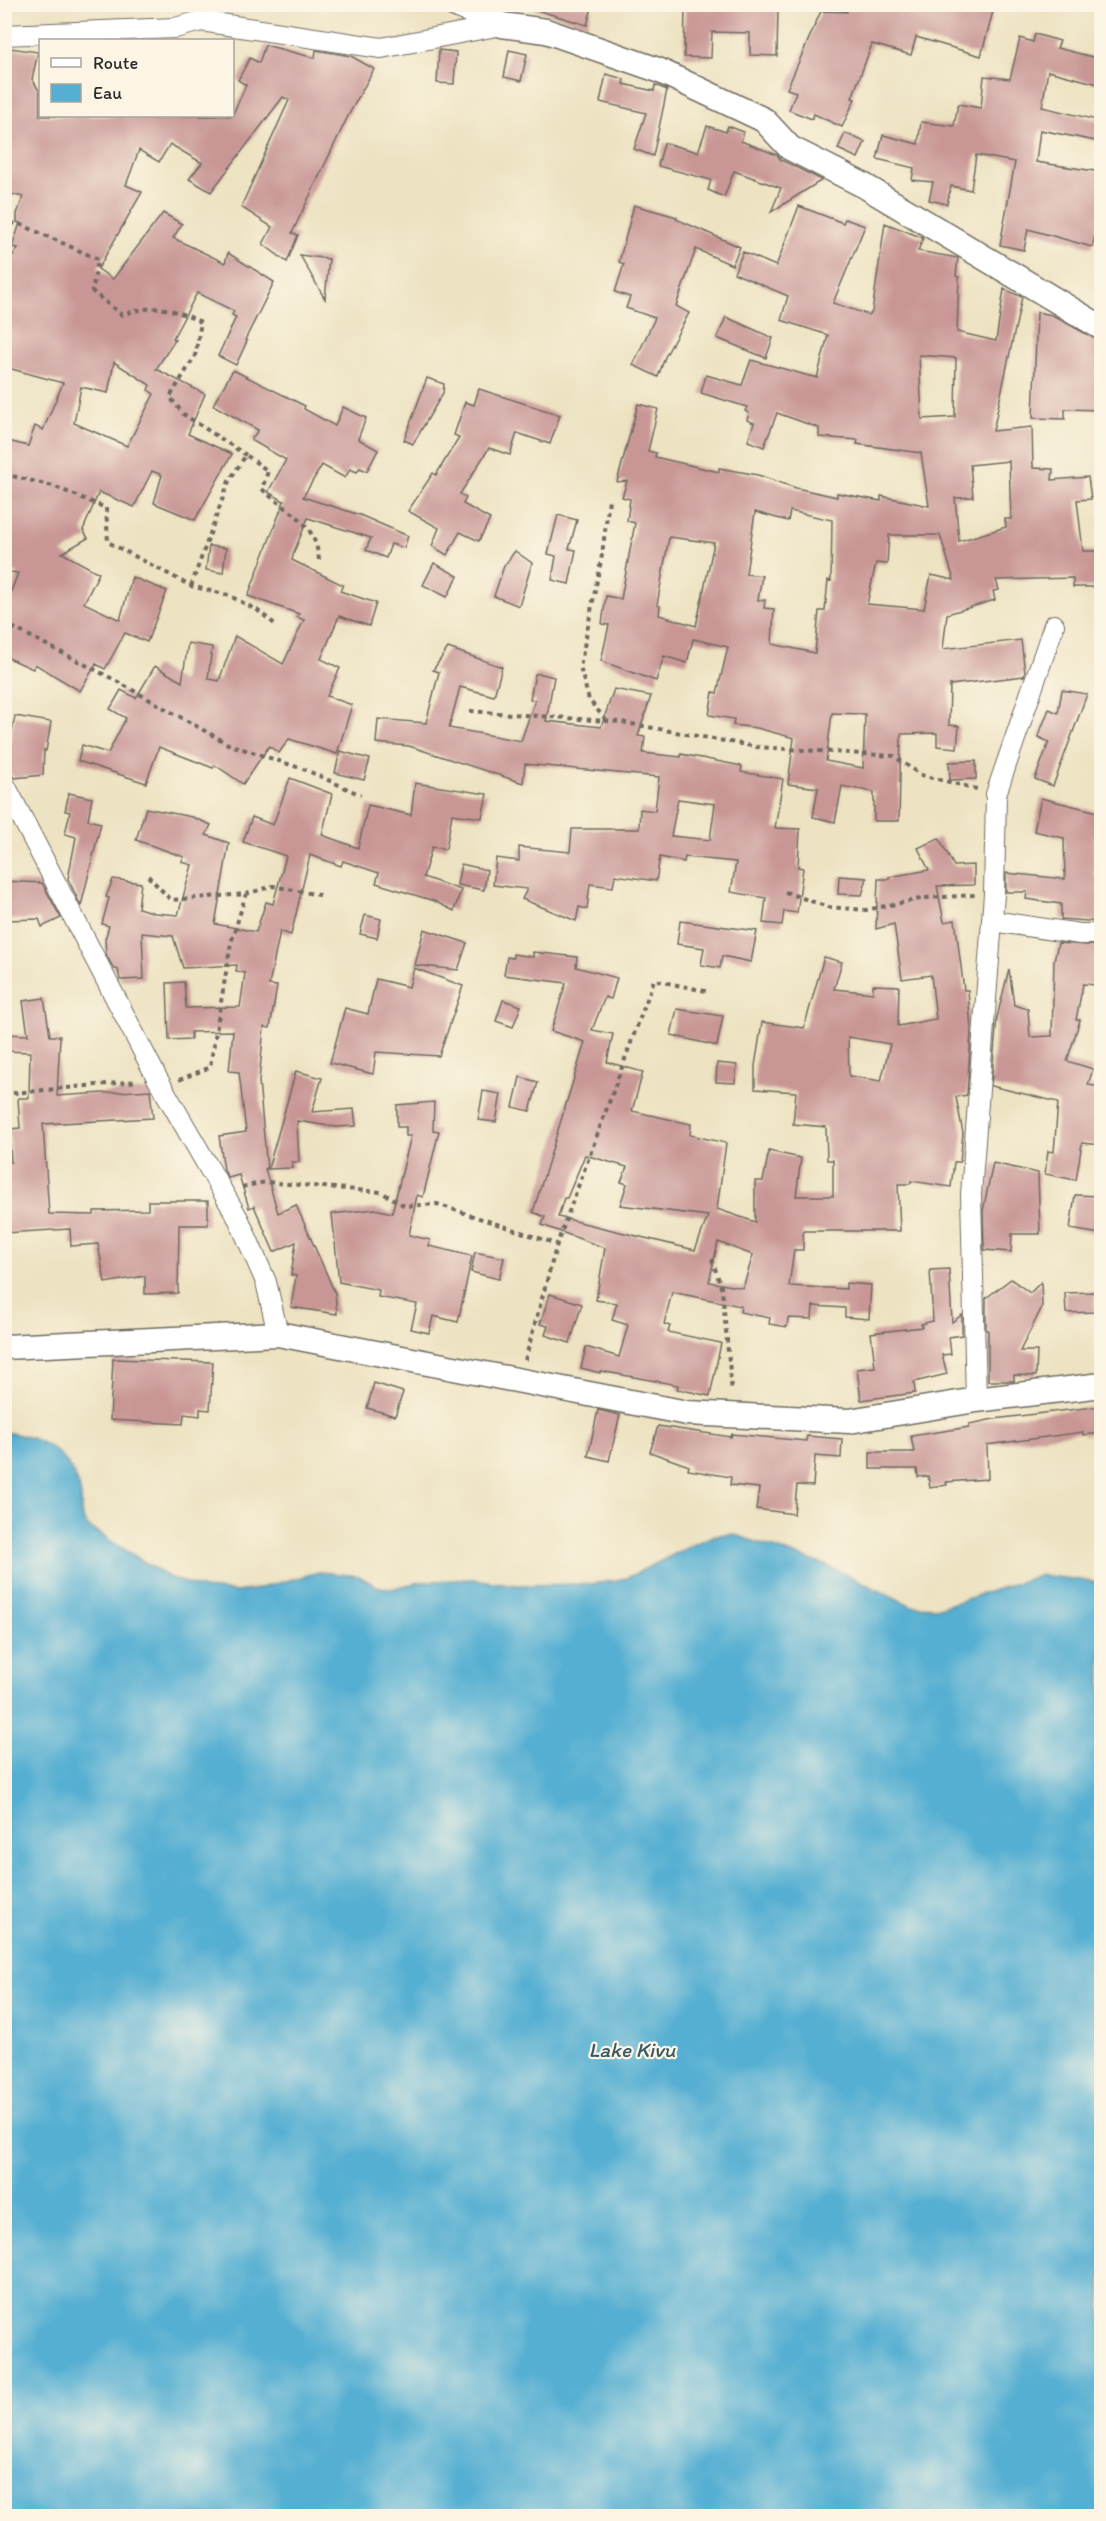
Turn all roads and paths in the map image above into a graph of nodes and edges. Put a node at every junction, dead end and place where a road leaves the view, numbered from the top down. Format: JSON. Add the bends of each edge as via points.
{"nodes":[{"id":1,"x":454,"y":4,"type":"edge"},
{"id":2,"x":502,"y":25,"type":"junction"},
{"id":3,"x":4,"y":35,"type":"edge"},
{"id":4,"x":4,"y":239,"type":"edge"},
{"id":5,"x":1101,"y":328,"type":"edge"},
{"id":6,"x":246,"y":455,"type":"junction"},
{"id":7,"x":4,"y":474,"type":"edge"},
{"id":8,"x":609,"y":500,"type":"dead end"},
{"id":9,"x":319,"y":560,"type":"dead end"},
{"id":10,"x":191,"y":586,"type":"junction"},
{"id":11,"x":4,"y":623,"type":"edge"},
{"id":12,"x":276,"y":625,"type":"dead end"},
{"id":13,"x":1054,"y":625,"type":"dead end"},
{"id":14,"x":470,"y":711,"type":"dead end"},
{"id":15,"x":607,"y":721,"type":"junction"},
{"id":16,"x":4,"y":783,"type":"edge"},
{"id":17,"x":996,"y":794,"type":"junction"},
{"id":18,"x":361,"y":795,"type":"dead end"},
{"id":19,"x":148,"y":876,"type":"dead end"},
{"id":20,"x":785,"y":892,"type":"dead end"},
{"id":21,"x":246,"y":894,"type":"junction"},
{"id":22,"x":994,"y":894,"type":"junction"},
{"id":23,"x":324,"y":896,"type":"dead end"},
{"id":24,"x":992,"y":921,"type":"junction"},
{"id":25,"x":1101,"y":934,"type":"edge"},
{"id":26,"x":710,"y":992,"type":"dead end"},
{"id":27,"x":161,"y":1082,"type":"junction"},
{"id":28,"x":4,"y":1094,"type":"edge"},
{"id":29,"x":220,"y":1190,"type":"junction"},
{"id":30,"x":557,"y":1244,"type":"junction"},
{"id":31,"x":712,"y":1259,"type":"dead end"},
{"id":32,"x":278,"y":1334,"type":"junction"},
{"id":33,"x":4,"y":1347,"type":"edge"},
{"id":34,"x":520,"y":1381,"type":"junction"},
{"id":35,"x":1101,"y":1385,"type":"edge"},
{"id":36,"x":976,"y":1400,"type":"junction"},
{"id":37,"x":735,"y":1417,"type":"junction"}],
"edges":[{"from":1,"to":2,"type":"street"},
{"from":2,"to":3,"type":"street","via":[[381,48],[201,21],[175,28]]},
{"from":2,"to":5,"type":"street","via":[[546,31],[658,70],[764,120],[790,148],[863,185]]},
{"from":4,"to":6,"type":"path","via":[[10,223],[22,225],[98,259],[92,291],[122,315],[141,308],[166,307],[201,322],[195,356],[170,398],[183,414]]},
{"from":6,"to":9,"type":"path","via":[[268,471],[262,489],[300,516],[317,546]]},
{"from":6,"to":10,"type":"path","via":[[230,481]]},
{"from":7,"to":10,"type":"path","via":[[53,486],[106,508],[108,542]]},
{"from":8,"to":15,"type":"path","via":[[580,667],[589,700]]},
{"from":10,"to":12,"type":"path","via":[[228,595]]},
{"from":11,"to":18,"type":"path","via":[[228,744],[306,770]]},
{"from":13,"to":17,"type":"street"},
{"from":14,"to":15,"type":"path"},
{"from":15,"to":17,"type":"path","via":[[757,747],[894,756],[921,775]]},
{"from":16,"to":27,"type":"street"},
{"from":17,"to":22,"type":"street"},
{"from":19,"to":21,"type":"path","via":[[171,900]]},
{"from":20,"to":22,"type":"path","via":[[828,907],[866,910],[925,898]]},
{"from":21,"to":23,"type":"path","via":[[273,886]]},
{"from":21,"to":27,"type":"path","via":[[231,943],[210,1067]]},
{"from":22,"to":24,"type":"street"},
{"from":24,"to":25,"type":"street"},
{"from":24,"to":36,"type":"street","via":[[971,1194]]},
{"from":26,"to":30,"type":"path","via":[[654,980]]},
{"from":27,"to":28,"type":"path"},
{"from":27,"to":29,"type":"street"},
{"from":29,"to":30,"type":"path","via":[[266,1182],[381,1192],[405,1206],[437,1204]]},
{"from":29,"to":32,"type":"street","via":[[239,1220],[266,1282]]},
{"from":30,"to":34,"type":"path"},
{"from":31,"to":37,"type":"path","via":[[722,1290]]},
{"from":32,"to":33,"type":"street"},
{"from":32,"to":34,"type":"street"},
{"from":34,"to":37,"type":"street","via":[[687,1413]]},
{"from":35,"to":36,"type":"street"},
{"from":36,"to":37,"type":"street","via":[[849,1421]]}]}
